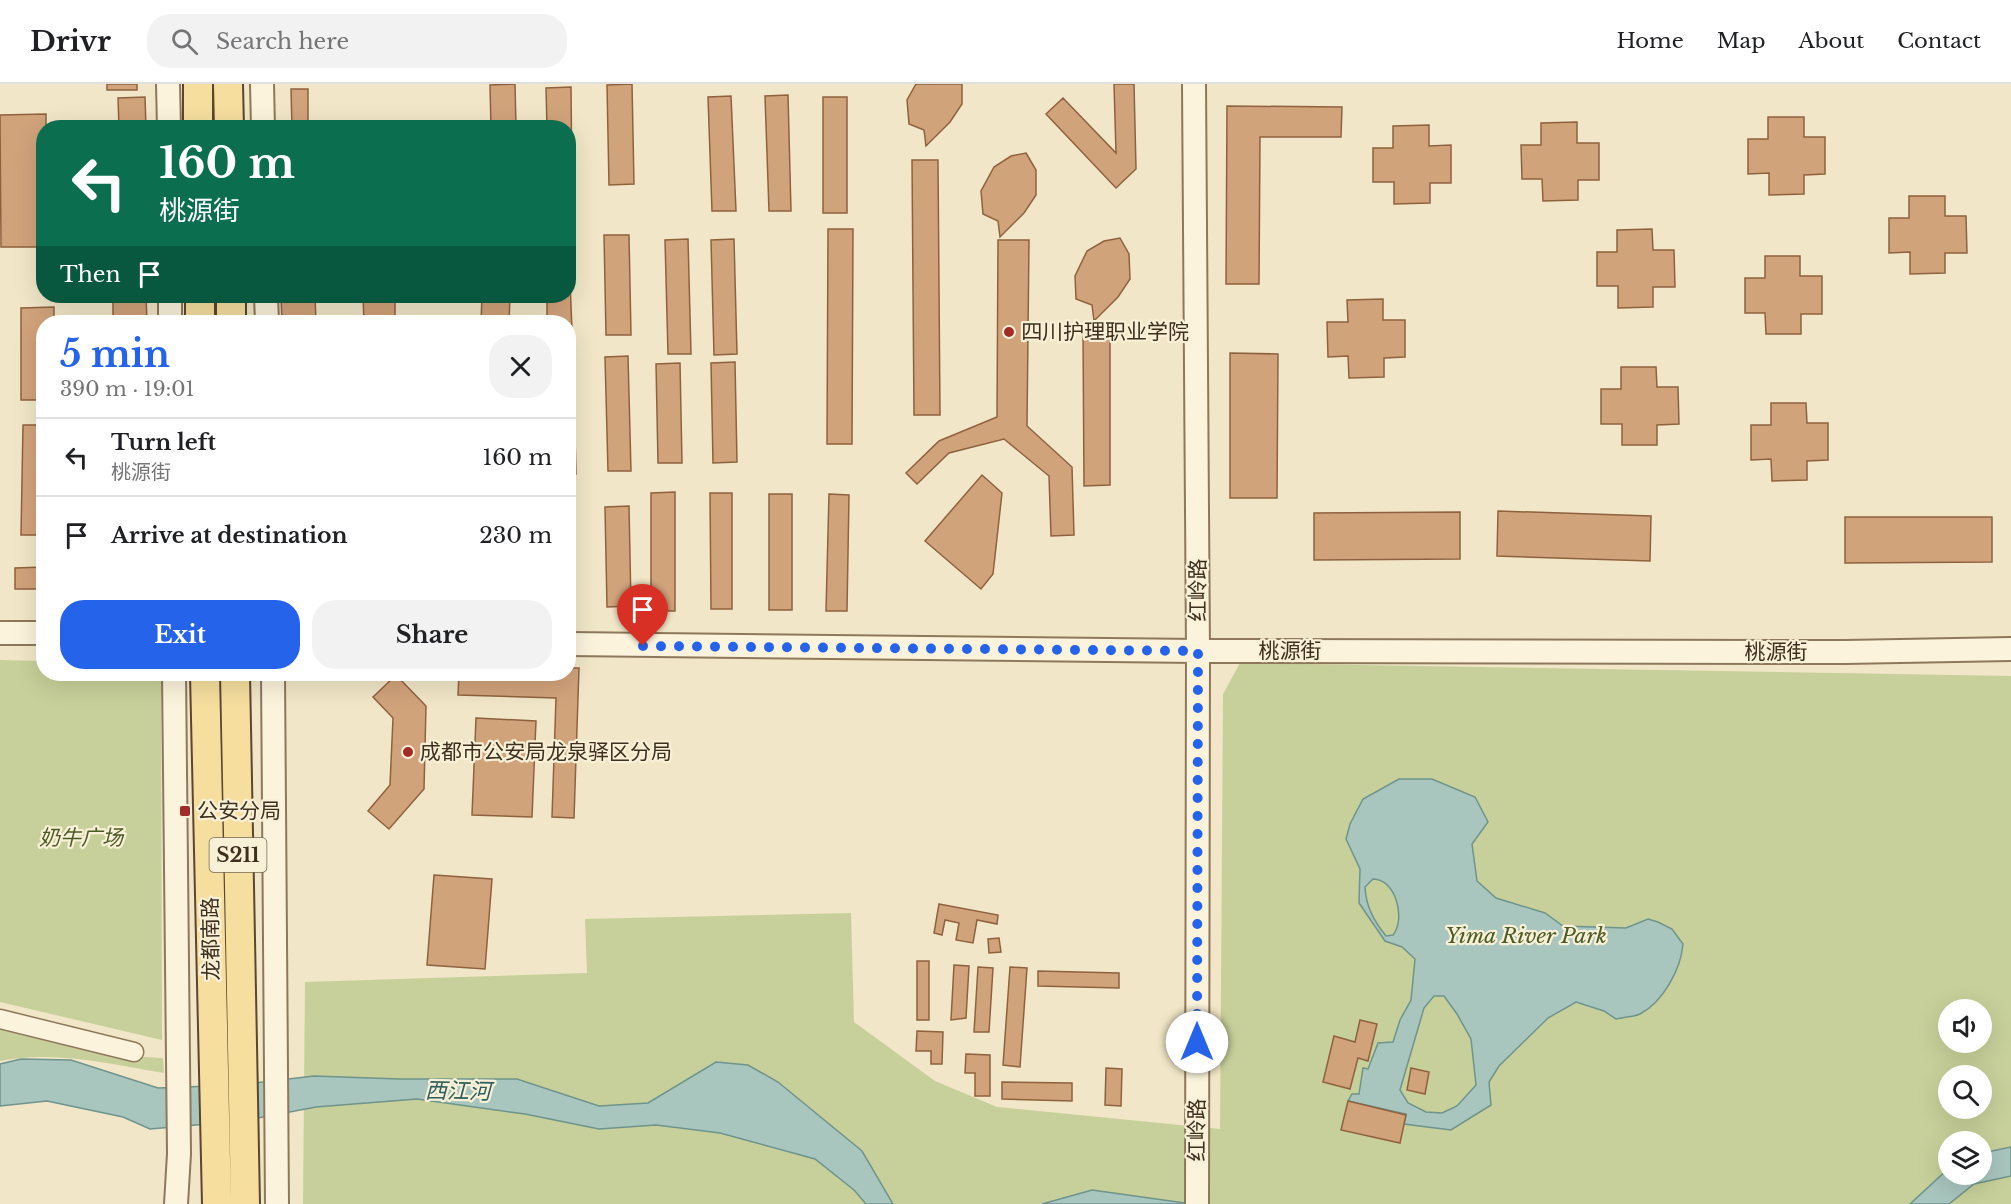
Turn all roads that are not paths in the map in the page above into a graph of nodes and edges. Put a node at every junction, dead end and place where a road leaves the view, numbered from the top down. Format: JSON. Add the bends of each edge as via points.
{"nodes":[{"id":1,"x":168,"y":84,"type":"edge"},
{"id":2,"x":198,"y":84,"type":"edge"},
{"id":3,"x":228,"y":84,"type":"edge"},
{"id":4,"x":262,"y":84,"type":"edge"},
{"id":5,"x":1194,"y":84,"type":"edge"},
{"id":6,"x":168,"y":120,"type":"edge"},
{"id":7,"x":198,"y":120,"type":"edge"},
{"id":8,"x":229,"y":120,"type":"edge"},
{"id":9,"x":263,"y":120,"type":"edge"},
{"id":10,"x":0,"y":633,"type":"edge"},
{"id":11,"x":36,"y":633,"type":"edge"},
{"id":12,"x":576,"y":644,"type":"edge"},
{"id":13,"x":2011,"y":649,"type":"edge"},
{"id":14,"x":1198,"y":651,"type":"junction"},
{"id":15,"x":174,"y":681,"type":"edge"},
{"id":16,"x":205,"y":681,"type":"edge"},
{"id":17,"x":235,"y":681,"type":"edge"},
{"id":18,"x":273,"y":681,"type":"edge"},
{"id":19,"x":0,"y":1018,"type":"edge"},
{"id":20,"x":134,"y":1052,"type":"dead end"},
{"id":21,"x":230,"y":1156,"type":"junction"},
{"id":22,"x":1197,"y":1195,"type":"edge"},
{"id":23,"x":176,"y":1204,"type":"edge"},
{"id":24,"x":217,"y":1204,"type":"edge"},
{"id":25,"x":245,"y":1204,"type":"edge"},
{"id":26,"x":277,"y":1204,"type":"edge"}],
"edges":[{"from":1,"to":6,"type":"street"},
{"from":2,"to":7,"type":"main road"},
{"from":3,"to":8,"type":"main road"},
{"from":4,"to":9,"type":"street"},
{"from":5,"to":14,"type":"street","name":"红岭路"},
{"from":10,"to":11,"type":"street"},
{"from":12,"to":14,"type":"street","name":"桃源街"},
{"from":13,"to":14,"type":"street","name":"桃源街"},
{"from":14,"to":22,"type":"street","name":"红岭路"},
{"from":15,"to":23,"type":"street"},
{"from":16,"to":21,"type":"main road","name":"龙都南路","number":"S211","via":[[213,1036]]},
{"from":17,"to":21,"type":"main road","name":"龙都南路","number":"S211","via":[[242,1037]]},
{"from":18,"to":26,"type":"street"},
{"from":19,"to":20,"type":"street"},
{"from":21,"to":24,"type":"main road","name":"龙都南路","number":"S211"},
{"from":21,"to":25,"type":"main road","name":"龙都南路","number":"S211"}]}
